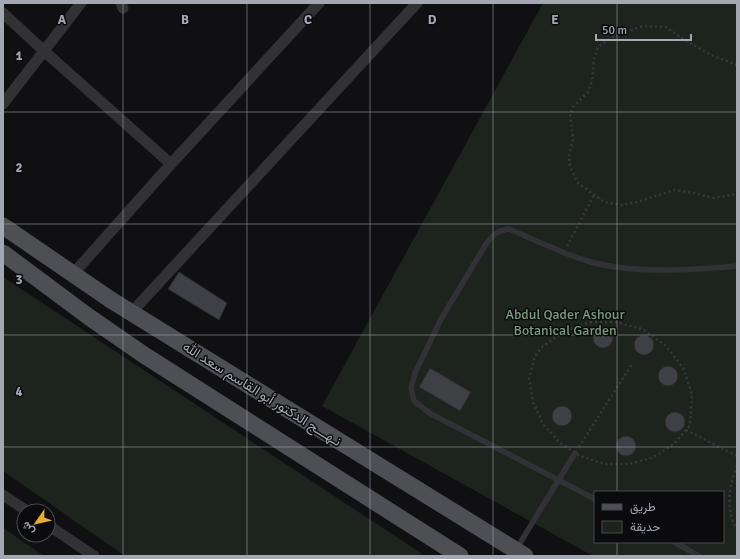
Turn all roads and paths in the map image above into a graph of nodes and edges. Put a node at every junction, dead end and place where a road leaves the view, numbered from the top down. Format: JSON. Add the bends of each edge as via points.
{"nodes":[{"id":1,"x":81,"y":3,"type":"edge"},
{"id":2,"x":319,"y":3,"type":"edge"},
{"id":3,"x":417,"y":3,"type":"edge"},
{"id":4,"x":3,"y":14,"type":"edge"},
{"id":5,"x":44,"y":51,"type":"junction"},
{"id":6,"x":737,"y":65,"type":"edge"},
{"id":7,"x":3,"y":104,"type":"edge"},
{"id":8,"x":171,"y":164,"type":"junction"},
{"id":9,"x":737,"y":194,"type":"edge"},
{"id":10,"x":594,"y":195,"type":"junction"},
{"id":11,"x":3,"y":226,"type":"edge"},
{"id":12,"x":564,"y":252,"type":"junction"},
{"id":13,"x":3,"y":253,"type":"edge"},
{"id":14,"x":737,"y":266,"type":"edge"},
{"id":15,"x":73,"y":274,"type":"junction"},
{"id":16,"x":131,"y":313,"type":"junction"},
{"id":17,"x":632,"y":364,"type":"dead end"},
{"id":18,"x":686,"y":430,"type":"junction"},
{"id":19,"x":575,"y":453,"type":"junction"},
{"id":20,"x":737,"y":456,"type":"edge"},
{"id":21,"x":737,"y":466,"type":"edge"},
{"id":22,"x":559,"y":479,"type":"junction"},
{"id":23,"x":3,"y":495,"type":"edge"},
{"id":24,"x":594,"y":498,"type":"edge"},
{"id":25,"x":16,"y":504,"type":"edge"},
{"id":26,"x":56,"y":530,"type":"edge"},
{"id":27,"x":737,"y":530,"type":"edge"},
{"id":28,"x":676,"y":543,"type":"edge"},
{"id":29,"x":520,"y":553,"type":"edge"},
{"id":30,"x":94,"y":556,"type":"edge"},
{"id":31,"x":460,"y":556,"type":"edge"},
{"id":32,"x":699,"y":556,"type":"edge"}],
"edges":[{"from":1,"to":5,"type":"street"},
{"from":2,"to":8,"type":"street"},
{"from":3,"to":16,"type":"street"},
{"from":4,"to":5,"type":"street"},
{"from":5,"to":7,"type":"street"},
{"from":5,"to":8,"type":"street"},
{"from":6,"to":10,"type":"path","via":[[711,55],[666,27],[642,26],[613,37],[598,47],[588,92],[570,113],[573,139],[570,167],[577,182]]},
{"from":8,"to":15,"type":"street"},
{"from":9,"to":10,"type":"path","via":[[714,198],[675,190],[621,205],[604,202]]},
{"from":10,"to":12,"type":"path"},
{"from":11,"to":15,"type":"main road","name":"نـهـــج الدكتور أبو القاسم سعد الله"},
{"from":12,"to":14,"type":"lane","via":[[591,262],[637,268],[665,270]]},
{"from":12,"to":22,"type":"lane","via":[[509,228],[492,236],[442,319],[415,373],[411,388],[414,401],[432,414]]},
{"from":13,"to":31,"type":"main road","via":[[144,355]]},
{"from":15,"to":16,"type":"main road","name":"نـهـــج الدكتور أبو القاسم سعد الله"},
{"from":16,"to":29,"type":"main road","name":"نـهـــج الدكتور أبو القاسم سعد الله"},
{"from":17,"to":19,"type":"path"},
{"from":18,"to":19,"type":"path","via":[[675,443],[654,457],[630,464],[605,464]]},
{"from":18,"to":19,"type":"path","via":[[690,425],[692,394],[683,368],[665,345],[642,330],[616,322],[590,322],[565,331],[543,346],[535,356],[529,378],[533,402],[543,424],[560,443]]},
{"from":18,"to":20,"type":"path"},
{"from":19,"to":22,"type":"lane"},
{"from":21,"to":27,"type":"path","via":[[731,479],[729,502]]},
{"from":22,"to":24,"type":"lane"},
{"from":22,"to":29,"type":"lane"},
{"from":23,"to":25,"type":"street"},
{"from":26,"to":30,"type":"street"},
{"from":28,"to":32,"type":"lane"}]}
